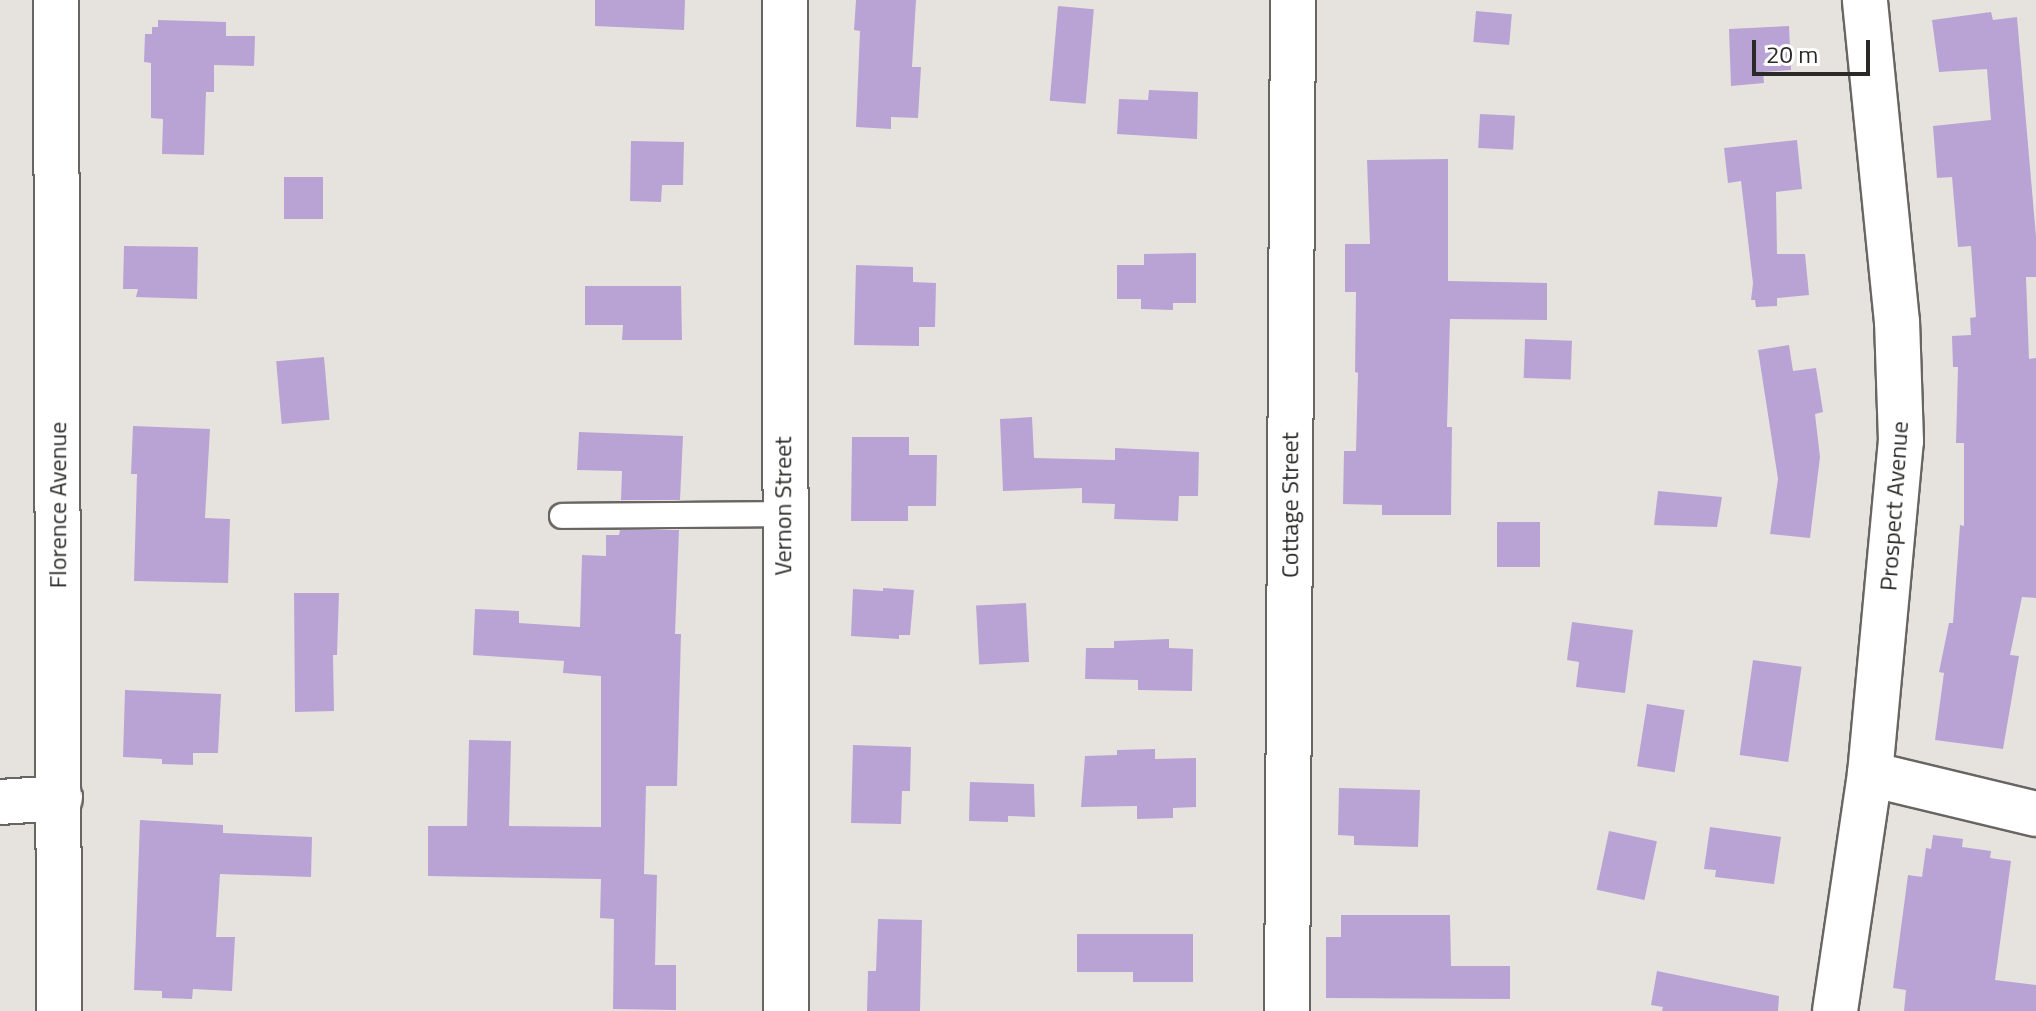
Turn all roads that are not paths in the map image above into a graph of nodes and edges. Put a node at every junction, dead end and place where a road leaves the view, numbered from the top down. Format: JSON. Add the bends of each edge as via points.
{"nodes":[{"id":1,"x":56,"y":0,"type":"edge"},
{"id":2,"x":785,"y":0,"type":"edge"},
{"id":3,"x":1293,"y":0,"type":"edge"},
{"id":4,"x":1865,"y":0,"type":"edge"},
{"id":5,"x":783,"y":514,"type":"junction"},
{"id":6,"x":562,"y":516,"type":"dead end"},
{"id":7,"x":1870,"y":774,"type":"junction"},
{"id":8,"x":60,"y":798,"type":"junction"},
{"id":9,"x":0,"y":802,"type":"edge"},
{"id":10,"x":2036,"y":814,"type":"edge"},
{"id":11,"x":59,"y":1011,"type":"edge"},
{"id":12,"x":786,"y":1011,"type":"edge"},
{"id":13,"x":1287,"y":1011,"type":"edge"},
{"id":14,"x":1835,"y":1011,"type":"edge"}],
"edges":[{"from":1,"to":8,"type":"street","name":"Florence Avenue"},
{"from":2,"to":5,"type":"street","name":"Vernon Street"},
{"from":3,"to":13,"type":"street","name":"Cottage Street"},
{"from":4,"to":7,"type":"street","name":"Prospect Avenue","via":[[1897,322],[1901,441]]},
{"from":5,"to":6,"type":"lane"},
{"from":5,"to":12,"type":"street","name":"Vernon Street"},
{"from":7,"to":10,"type":"street"},
{"from":7,"to":14,"type":"street","name":"Prospect Avenue"},
{"from":8,"to":9,"type":"street"},
{"from":8,"to":11,"type":"street","name":"Florence Avenue"}]}
